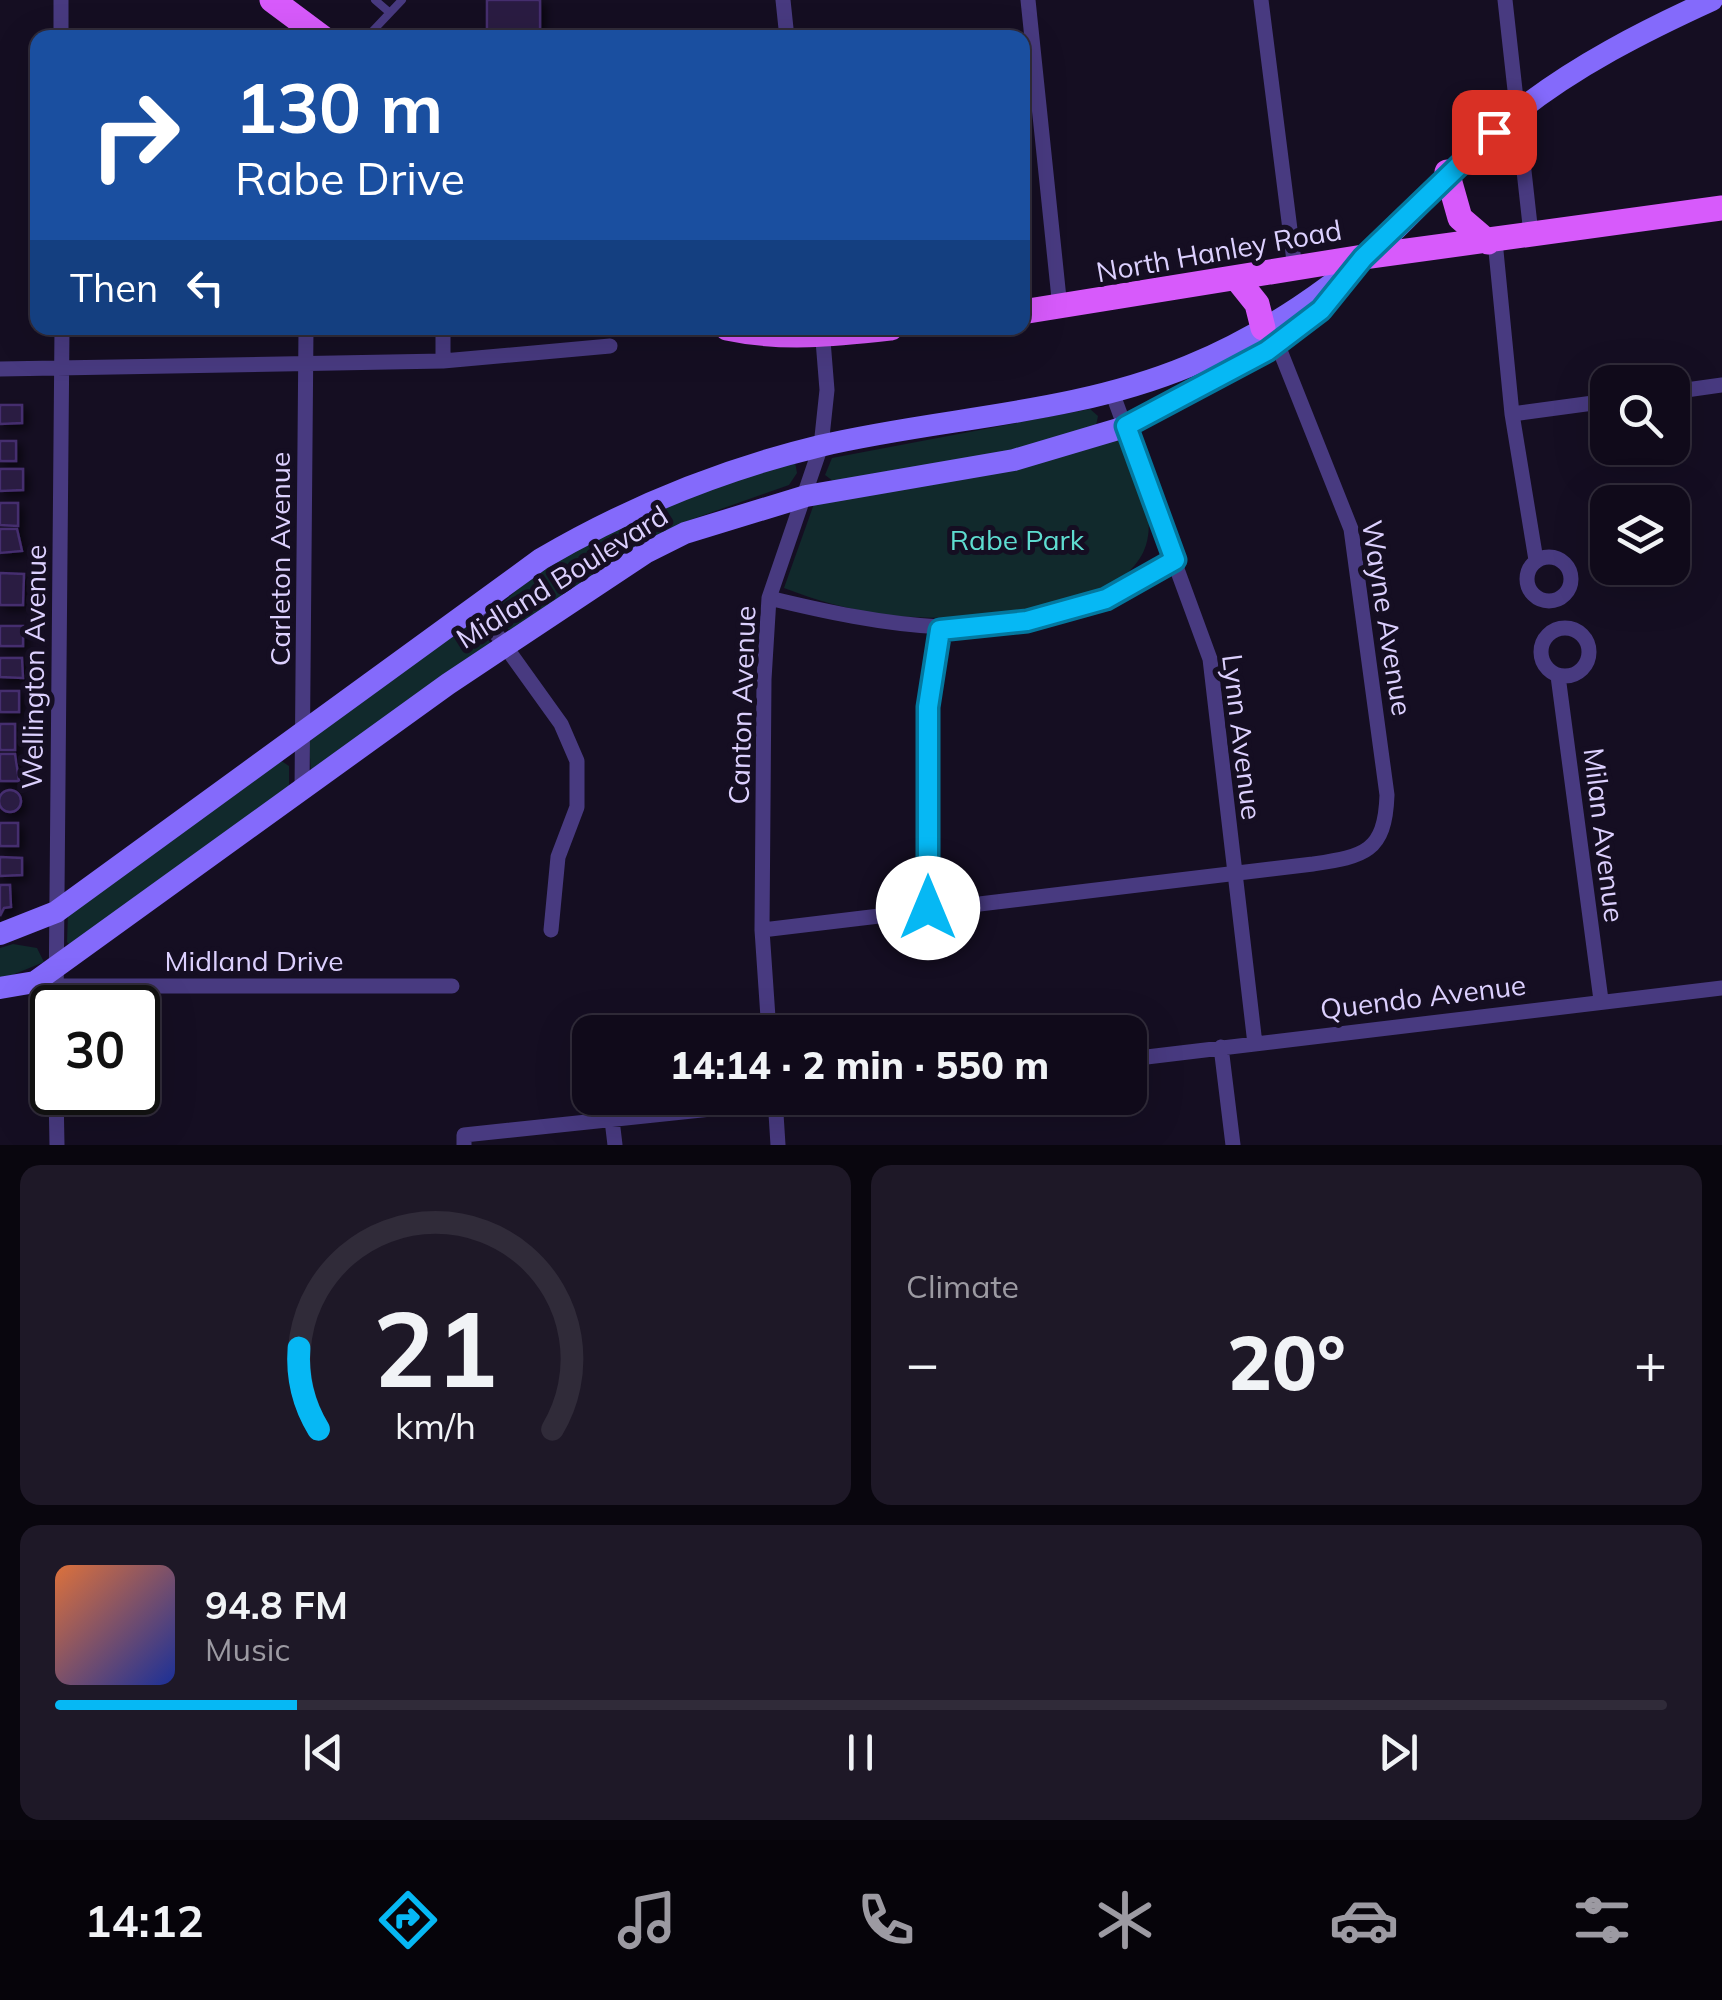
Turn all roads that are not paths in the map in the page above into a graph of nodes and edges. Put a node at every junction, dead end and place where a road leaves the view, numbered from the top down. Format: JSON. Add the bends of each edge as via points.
{"nodes":[{"id":1,"x":62,"y":0,"type":"edge"},
{"id":2,"x":272,"y":0,"type":"edge"},
{"id":3,"x":375,"y":0,"type":"edge"},
{"id":4,"x":402,"y":0,"type":"edge"},
{"id":5,"x":782,"y":0,"type":"edge"},
{"id":6,"x":1028,"y":0,"type":"edge"},
{"id":7,"x":1261,"y":0,"type":"edge"},
{"id":8,"x":1505,"y":0,"type":"edge"},
{"id":9,"x":1712,"y":0,"type":"edge"},
{"id":10,"x":389,"y":12,"type":"junction"},
{"id":11,"x":62,"y":30,"type":"edge"},
{"id":12,"x":313,"y":30,"type":"edge"},
{"id":13,"x":373,"y":30,"type":"edge"},
{"id":14,"x":786,"y":30,"type":"edge"},
{"id":15,"x":1517,"y":112,"type":"junction"},
{"id":16,"x":1448,"y":172,"type":"junction"},
{"id":17,"x":1722,"y":208,"type":"edge"},
{"id":18,"x":1531,"y":234,"type":"junction"},
{"id":19,"x":1491,"y":241,"type":"junction"},
{"id":20,"x":1363,"y":258,"type":"junction"},
{"id":21,"x":1296,"y":269,"type":"junction"},
{"id":22,"x":1237,"y":279,"type":"junction"},
{"id":23,"x":1060,"y":308,"type":"junction"},
{"id":24,"x":1030,"y":311,"type":"edge"},
{"id":25,"x":62,"y":335,"type":"edge"},
{"id":26,"x":306,"y":335,"type":"edge"},
{"id":27,"x":442,"y":335,"type":"edge"},
{"id":28,"x":823,"y":335,"type":"edge"},
{"id":29,"x":1270,"y":335,"type":"junction"},
{"id":30,"x":610,"y":346,"type":"dead end"},
{"id":31,"x":443,"y":361,"type":"junction"},
{"id":32,"x":306,"y":364,"type":"junction"},
{"id":33,"x":0,"y":368,"type":"edge"},
{"id":34,"x":62,"y":368,"type":"junction"},
{"id":35,"x":1722,"y":385,"type":"edge"},
{"id":36,"x":1690,"y":389,"type":"edge"},
{"id":37,"x":1112,"y":392,"type":"junction"},
{"id":38,"x":1590,"y":403,"type":"edge"},
{"id":39,"x":1512,"y":414,"type":"junction"},
{"id":40,"x":1126,"y":426,"type":"junction"},
{"id":41,"x":822,"y":446,"type":"junction"},
{"id":42,"x":806,"y":496,"type":"junction"},
{"id":43,"x":1175,"y":560,"type":"junction"},
{"id":44,"x":1536,"y":560,"type":"dead end"},
{"id":45,"x":769,"y":598,"type":"junction"},
{"id":46,"x":477,"y":606,"type":"junction"},
{"id":47,"x":940,"y":630,"type":"junction"},
{"id":48,"x":508,"y":644,"type":"junction"},
{"id":49,"x":1558,"y":676,"type":"dead end"},
{"id":50,"x":301,"y":734,"type":"junction"},
{"id":51,"x":302,"y":792,"type":"junction"},
{"id":52,"x":1234,"y":873,"type":"junction"},
{"id":53,"x":928,"y":908,"type":"junction"},
{"id":54,"x":56,"y":912,"type":"junction"},
{"id":55,"x":550,"y":930,"type":"dead end"},
{"id":56,"x":762,"y":930,"type":"junction"},
{"id":57,"x":0,"y":934,"type":"edge"},
{"id":58,"x":57,"y":977,"type":"junction"},
{"id":59,"x":57,"y":985,"type":"edge"},
{"id":60,"x":452,"y":986,"type":"dead end"},
{"id":61,"x":0,"y":988,"type":"edge"},
{"id":62,"x":1722,"y":988,"type":"edge"},
{"id":63,"x":1600,"y":1000,"type":"junction"},
{"id":64,"x":768,"y":1015,"type":"edge"},
{"id":65,"x":1255,"y":1044,"type":"junction"},
{"id":66,"x":1221,"y":1048,"type":"junction"},
{"id":67,"x":1147,"y":1057,"type":"edge"},
{"id":68,"x":56,"y":1115,"type":"edge"},
{"id":69,"x":651,"y":1115,"type":"edge"},
{"id":70,"x":776,"y":1115,"type":"edge"},
{"id":71,"x":612,"y":1120,"type":"junction"},
{"id":72,"x":464,"y":1140,"type":"edge"},
{"id":73,"x":57,"y":1145,"type":"edge"},
{"id":74,"x":615,"y":1145,"type":"edge"},
{"id":75,"x":778,"y":1145,"type":"edge"},
{"id":76,"x":1232,"y":1145,"type":"edge"}],
"edges":[{"from":1,"to":11,"type":"street"},
{"from":2,"to":12,"type":"main road"},
{"from":3,"to":10,"type":"lane"},
{"from":4,"to":10,"type":"lane"},
{"from":5,"to":14,"type":"street"},
{"from":6,"to":23,"type":"street"},
{"from":7,"to":21,"type":"street"},
{"from":8,"to":15,"type":"street"},
{"from":9,"to":15,"type":"main road","name":"Midland Boulevard","via":[[1649,29]]},
{"from":10,"to":13,"type":"lane"},
{"from":15,"to":16,"type":"main road","name":"Midland Boulevard"},
{"from":15,"to":18,"type":"street"},
{"from":16,"to":19,"type":"main road","via":[[1466,228]]},
{"from":16,"to":20,"type":"main road","name":"Midland Boulevard"},
{"from":17,"to":18,"type":"main road","name":"North Hanley Road"},
{"from":18,"to":19,"type":"main road","name":"North Hanley Road"},
{"from":19,"to":20,"type":"main road","name":"North Hanley Road"},
{"from":19,"to":39,"type":"street"},
{"from":20,"to":21,"type":"main road","name":"North Hanley Road"},
{"from":20,"to":29,"type":"main road","name":"Midland Boulevard"},
{"from":21,"to":22,"type":"main road","name":"North Hanley Road"},
{"from":22,"to":23,"type":"main road","name":"North Hanley Road"},
{"from":22,"to":29,"type":"main road"},
{"from":23,"to":24,"type":"main road","name":"North Hanley Road"},
{"from":25,"to":34,"type":"street","name":"Wellington Avenue"},
{"from":26,"to":32,"type":"street","name":"Carleton Avenue"},
{"from":27,"to":31,"type":"street"},
{"from":28,"to":41,"type":"street","name":"Canton Avenue"},
{"from":29,"to":37,"type":"main road","name":"Midland Boulevard"},
{"from":29,"to":40,"type":"main road","name":"Midland Boulevard"},
{"from":29,"to":52,"type":"street","name":"Wayne Avenue","via":[[1351,529],[1386,820],[1373,846],[1352,858]]},
{"from":30,"to":31,"type":"street"},
{"from":31,"to":32,"type":"street"},
{"from":32,"to":34,"type":"street"},
{"from":32,"to":50,"type":"street","name":"Carleton Avenue"},
{"from":33,"to":34,"type":"street"},
{"from":34,"to":54,"type":"street","name":"Wellington Avenue"},
{"from":35,"to":36,"type":"street"},
{"from":37,"to":40,"type":"street","name":"Lynn Avenue"},
{"from":37,"to":41,"type":"main road","name":"Midland Boulevard"},
{"from":38,"to":39,"type":"street"},
{"from":39,"to":44,"type":"street"},
{"from":40,"to":42,"type":"main road","name":"Midland Boulevard","via":[[1014,460]]},
{"from":40,"to":43,"type":"street","name":"Lynn Avenue"},
{"from":41,"to":42,"type":"street","name":"Canton Avenue"},
{"from":41,"to":46,"type":"main road","name":"Midland Boulevard","via":[[614,516]]},
{"from":42,"to":45,"type":"street","name":"Canton Avenue"},
{"from":42,"to":48,"type":"main road","name":"Midland Boulevard","via":[[645,553]]},
{"from":43,"to":47,"type":"street","via":[[1106,599],[1027,621]]},
{"from":43,"to":52,"type":"street","name":"Lynn Avenue","via":[[1210,660]]},
{"from":45,"to":47,"type":"street"},
{"from":45,"to":56,"type":"street","name":"Canton Avenue"},
{"from":46,"to":48,"type":"street"},
{"from":46,"to":50,"type":"main road","name":"Midland Boulevard"},
{"from":47,"to":53,"type":"street","via":[[928,707]]},
{"from":48,"to":51,"type":"main road","name":"Midland Boulevard"},
{"from":48,"to":55,"type":"street","via":[[561,724],[577,761],[577,807],[558,856]]},
{"from":49,"to":63,"type":"street","name":"Milan Avenue"},
{"from":50,"to":51,"type":"street","name":"Carleton Avenue"},
{"from":50,"to":54,"type":"main road","name":"Midland Boulevard"},
{"from":51,"to":58,"type":"main road","name":"Midland Boulevard"},
{"from":52,"to":53,"type":"street"},
{"from":52,"to":65,"type":"street","name":"Lynn Avenue"},
{"from":53,"to":56,"type":"street"},
{"from":54,"to":57,"type":"main road","name":"Midland Boulevard"},
{"from":54,"to":58,"type":"street","name":"Wellington Avenue"},
{"from":56,"to":64,"type":"street","name":"Canton Avenue"},
{"from":58,"to":59,"type":"street","name":"Wellington Avenue"},
{"from":58,"to":60,"type":"street","name":"Midland Drive"},
{"from":58,"to":61,"type":"main road","name":"Midland Boulevard"},
{"from":62,"to":63,"type":"street","name":"Quendo Avenue"},
{"from":63,"to":65,"type":"street","name":"Quendo Avenue"},
{"from":65,"to":66,"type":"street","name":"Quendo Avenue"},
{"from":66,"to":67,"type":"street","name":"Quendo Avenue"},
{"from":66,"to":76,"type":"street"},
{"from":68,"to":73,"type":"street"},
{"from":69,"to":71,"type":"street"},
{"from":70,"to":75,"type":"street"},
{"from":71,"to":72,"type":"street"},
{"from":71,"to":74,"type":"street"}]}
